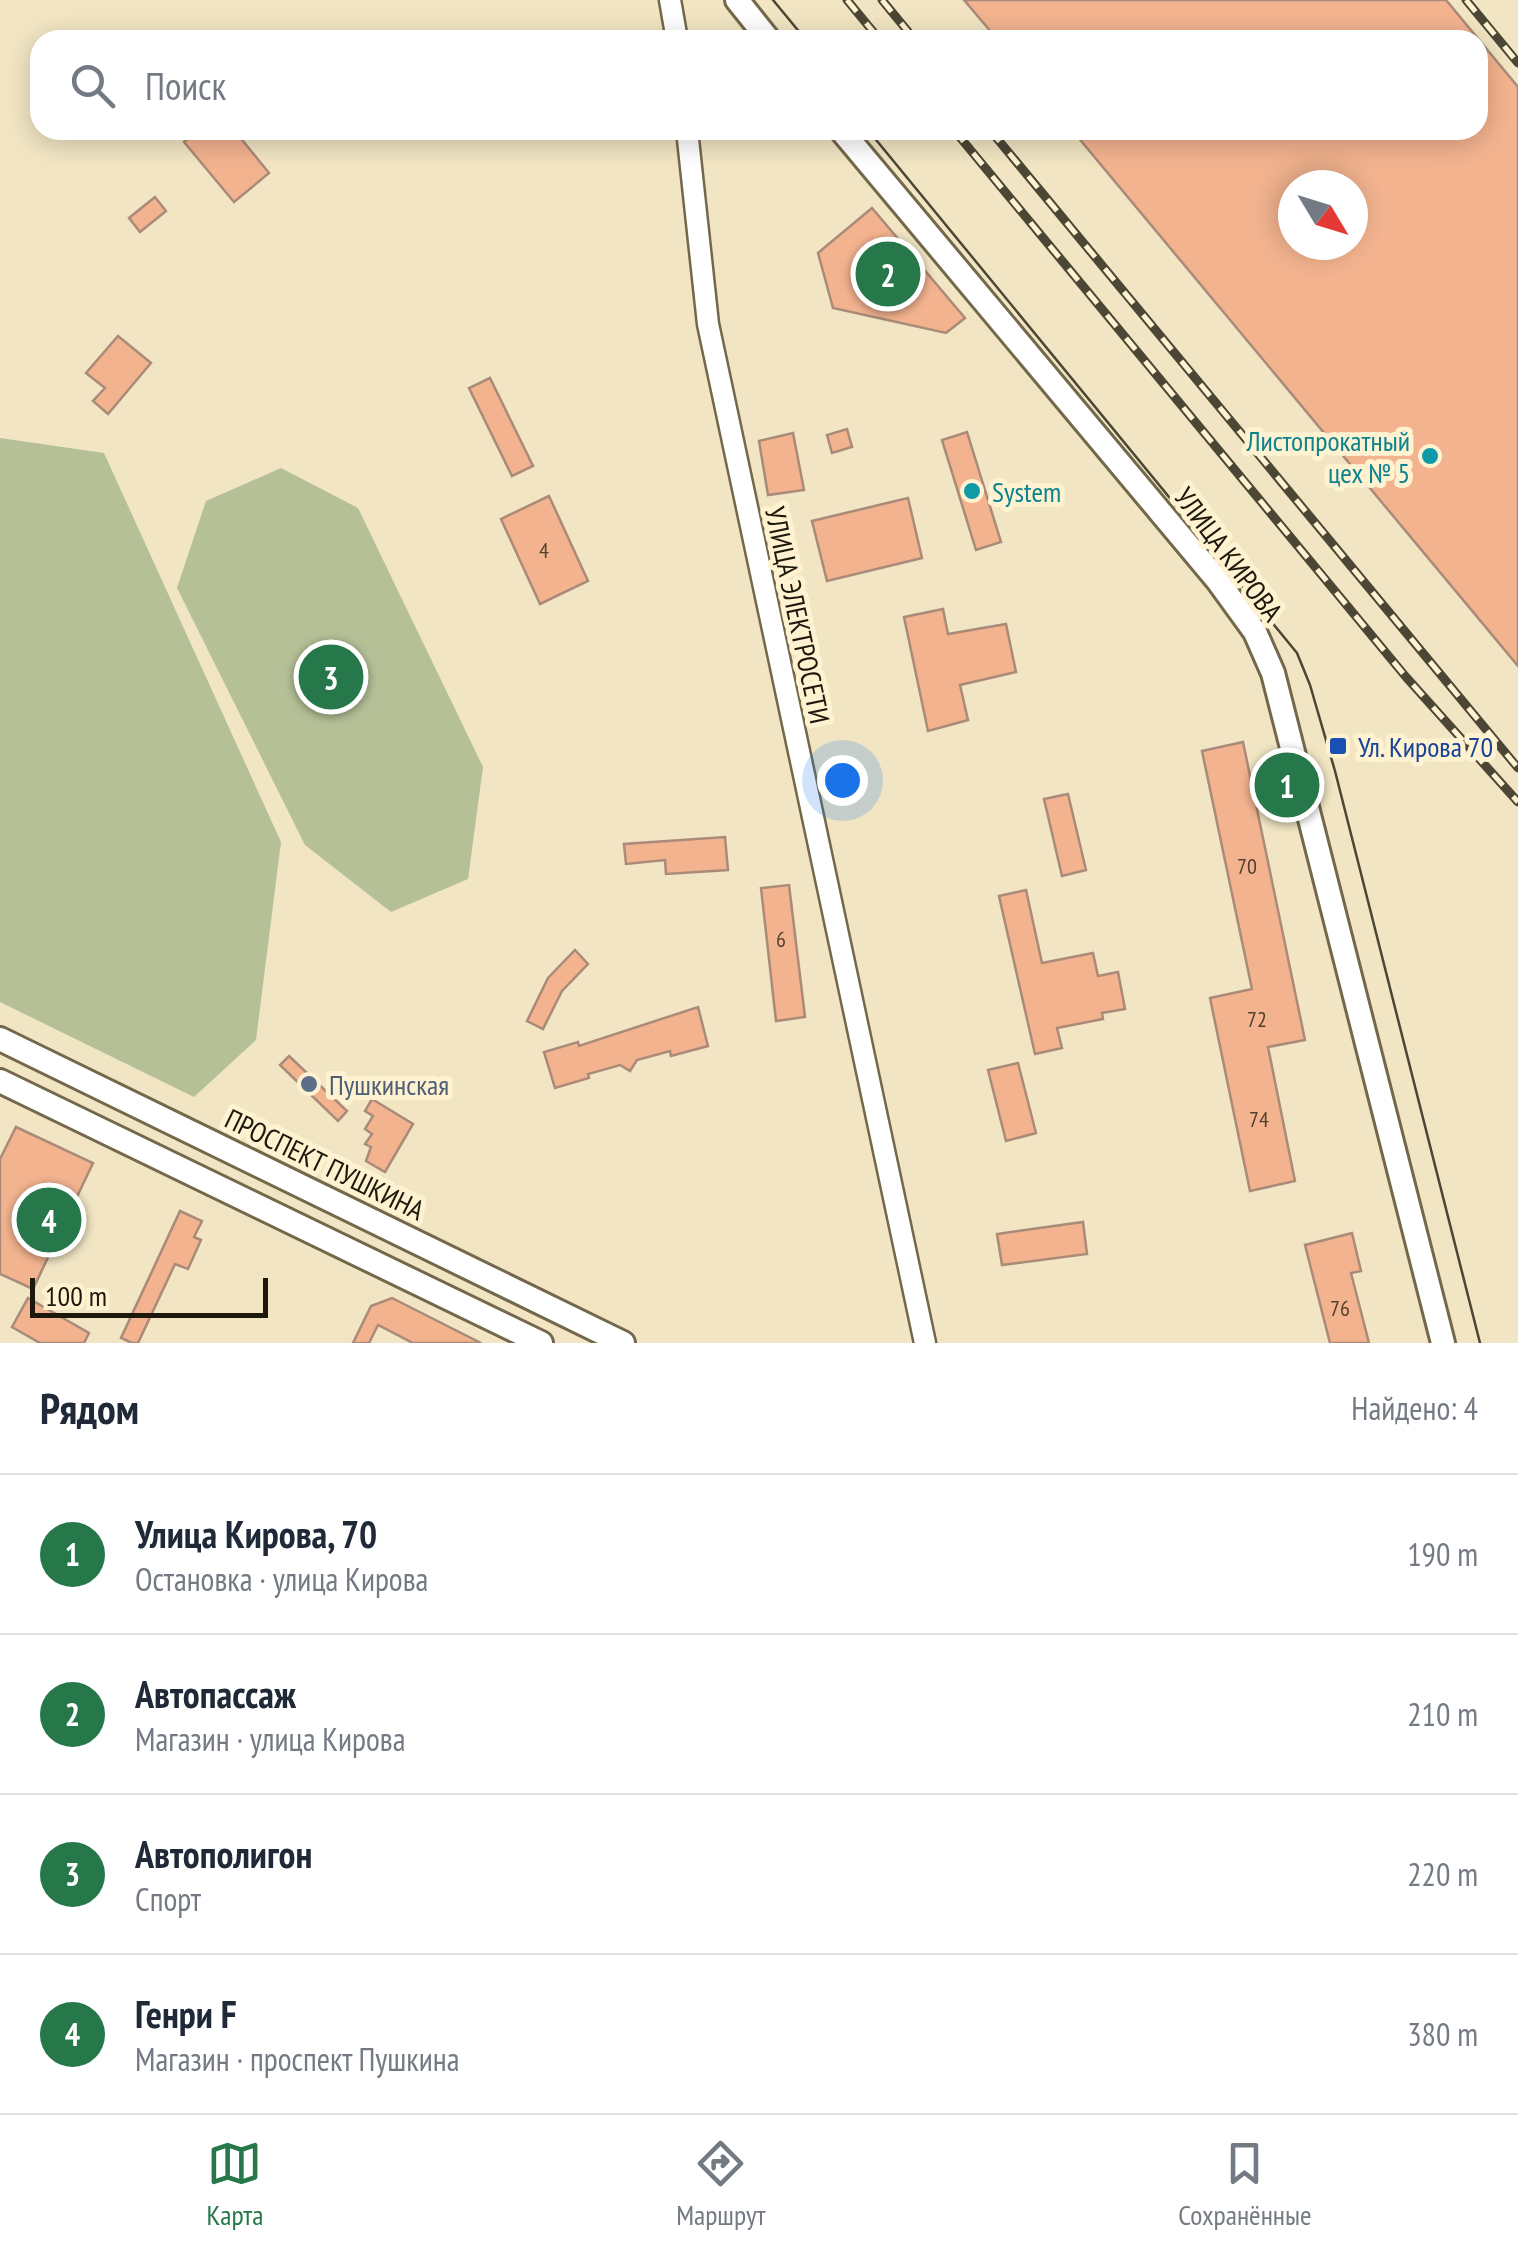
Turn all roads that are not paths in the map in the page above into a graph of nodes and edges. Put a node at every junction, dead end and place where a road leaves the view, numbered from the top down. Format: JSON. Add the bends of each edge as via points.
{"nodes":[{"id":1,"x":670,"y":0,"type":"edge"},
{"id":2,"x":737,"y":0,"type":"edge"},
{"id":3,"x":675,"y":30,"type":"edge"},
{"id":4,"x":761,"y":30,"type":"edge"},
{"id":5,"x":688,"y":140,"type":"edge"},
{"id":6,"x":850,"y":140,"type":"edge"},
{"id":7,"x":0,"y":1040,"type":"edge"},
{"id":8,"x":0,"y":1081,"type":"edge"},
{"id":9,"x":177,"y":1124,"type":"junction"},
{"id":10,"x":160,"y":1159,"type":"junction"},
{"id":11,"x":541,"y":1343,"type":"edge"},
{"id":12,"x":623,"y":1343,"type":"edge"},
{"id":13,"x":925,"y":1343,"type":"edge"},
{"id":14,"x":1443,"y":1343,"type":"edge"}],
"edges":[{"from":1,"to":3,"type":"street"},
{"from":2,"to":4,"type":"main road"},
{"from":5,"to":13,"type":"street","name":"УЛИЦА ЭЛЕКТРОСЕТИ","via":[[708,324]]},
{"from":6,"to":14,"type":"main road","name":"УЛИЦА КИРОВА","via":[[1255,632],[1274,674]]},
{"from":7,"to":9,"type":"main road","name":"ПРОСПЕКТ ПУШКИНА"},
{"from":8,"to":10,"type":"main road"},
{"from":9,"to":10,"type":"main road"},
{"from":9,"to":12,"type":"main road","name":"ПРОСПЕКТ ПУШКИНА"},
{"from":10,"to":11,"type":"main road"}]}
